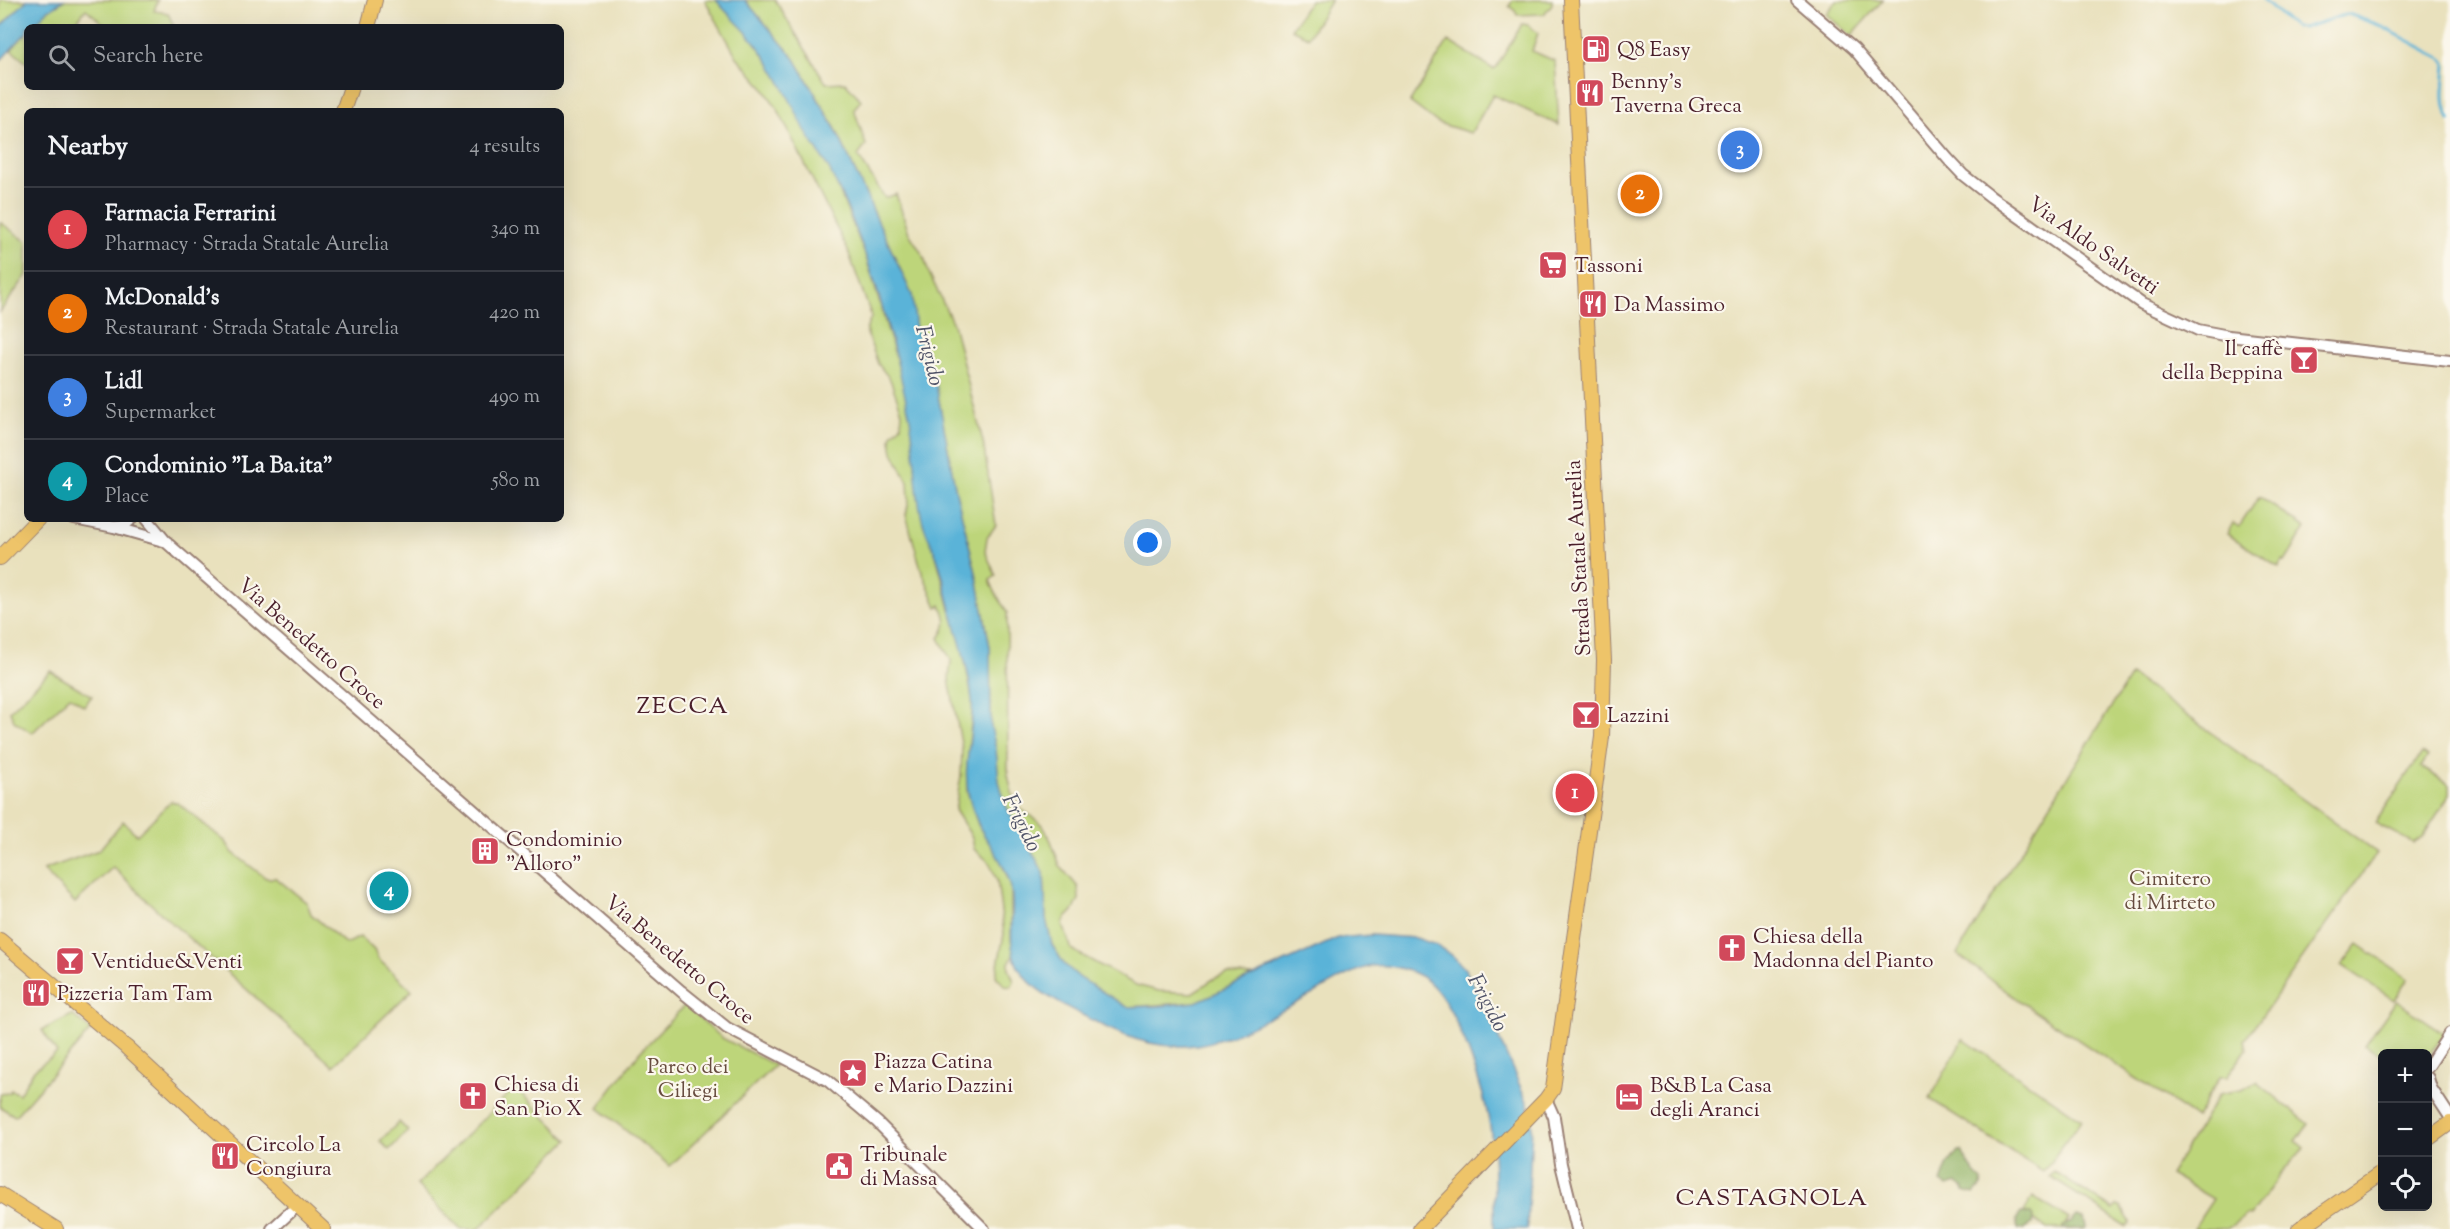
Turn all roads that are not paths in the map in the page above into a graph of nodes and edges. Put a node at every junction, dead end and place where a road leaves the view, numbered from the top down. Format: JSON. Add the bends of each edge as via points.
{"nodes":[{"id":1,"x":375,"y":0,"type":"edge"},
{"id":2,"x":1797,"y":0,"type":"edge"},
{"id":3,"x":1570,"y":1,"type":"edge"},
{"id":4,"x":369,"y":24,"type":"edge"},
{"id":5,"x":350,"y":90,"type":"edge"},
{"id":6,"x":344,"y":108,"type":"edge"},
{"id":7,"x":2450,"y":361,"type":"edge"},
{"id":8,"x":35,"y":522,"type":"edge"},
{"id":9,"x":89,"y":522,"type":"edge"},
{"id":10,"x":128,"y":522,"type":"edge"},
{"id":11,"x":150,"y":522,"type":"edge"},
{"id":12,"x":114,"y":527,"type":"junction"},
{"id":13,"x":167,"y":543,"type":"junction"},
{"id":14,"x":0,"y":558,"type":"edge"},
{"id":15,"x":0,"y":940,"type":"edge"},
{"id":16,"x":2450,"y":1033,"type":"edge"},
{"id":17,"x":2432,"y":1060,"type":"edge"},
{"id":18,"x":2432,"y":1090,"type":"edge"},
{"id":19,"x":1544,"y":1101,"type":"junction"},
{"id":20,"x":2450,"y":1117,"type":"edge"},
{"id":21,"x":2450,"y":1123,"type":"edge"},
{"id":22,"x":2432,"y":1136,"type":"edge"},
{"id":23,"x":2378,"y":1175,"type":"edge"},
{"id":24,"x":0,"y":1194,"type":"edge"},
{"id":25,"x":298,"y":1205,"type":"junction"},
{"id":26,"x":56,"y":1229,"type":"edge"},
{"id":27,"x":272,"y":1229,"type":"edge"},
{"id":28,"x":324,"y":1229,"type":"edge"},
{"id":29,"x":984,"y":1229,"type":"edge"},
{"id":30,"x":1420,"y":1229,"type":"edge"},
{"id":31,"x":1577,"y":1229,"type":"edge"},
{"id":32,"x":2299,"y":1229,"type":"edge"}],
"edges":[{"from":1,"to":4,"type":"main road"},
{"from":2,"to":7,"type":"street","name":"Via Aldo Salvetti","via":[[1854,49],[1963,175],[2142,304],[2198,330],[2229,336]]},
{"from":3,"to":19,"type":"main road","name":"Strada Statale Aurelia","via":[[1604,697],[1602,737],[1555,1080]]},
{"from":5,"to":6,"type":"main road"},
{"from":8,"to":14,"type":"main road"},
{"from":9,"to":12,"type":"street","name":"Via Benedetto Croce"},
{"from":10,"to":12,"type":"street"},
{"from":11,"to":13,"type":"street","name":"Via Benedetto Croce"},
{"from":12,"to":13,"type":"street","name":"Via Benedetto Croce"},
{"from":13,"to":29,"type":"street","name":"Via Benedetto Croce","via":[[681,991],[727,1028],[811,1070],[849,1098]]},
{"from":15,"to":25,"type":"main road","via":[[126,1047]]},
{"from":16,"to":17,"type":"street"},
{"from":18,"to":20,"type":"street"},
{"from":19,"to":30,"type":"main road"},
{"from":19,"to":31,"type":"street","via":[[1554,1117]]},
{"from":21,"to":22,"type":"main road"},
{"from":23,"to":32,"type":"main road"},
{"from":24,"to":26,"type":"main road"},
{"from":25,"to":27,"type":"street"},
{"from":25,"to":28,"type":"main road"}]}
